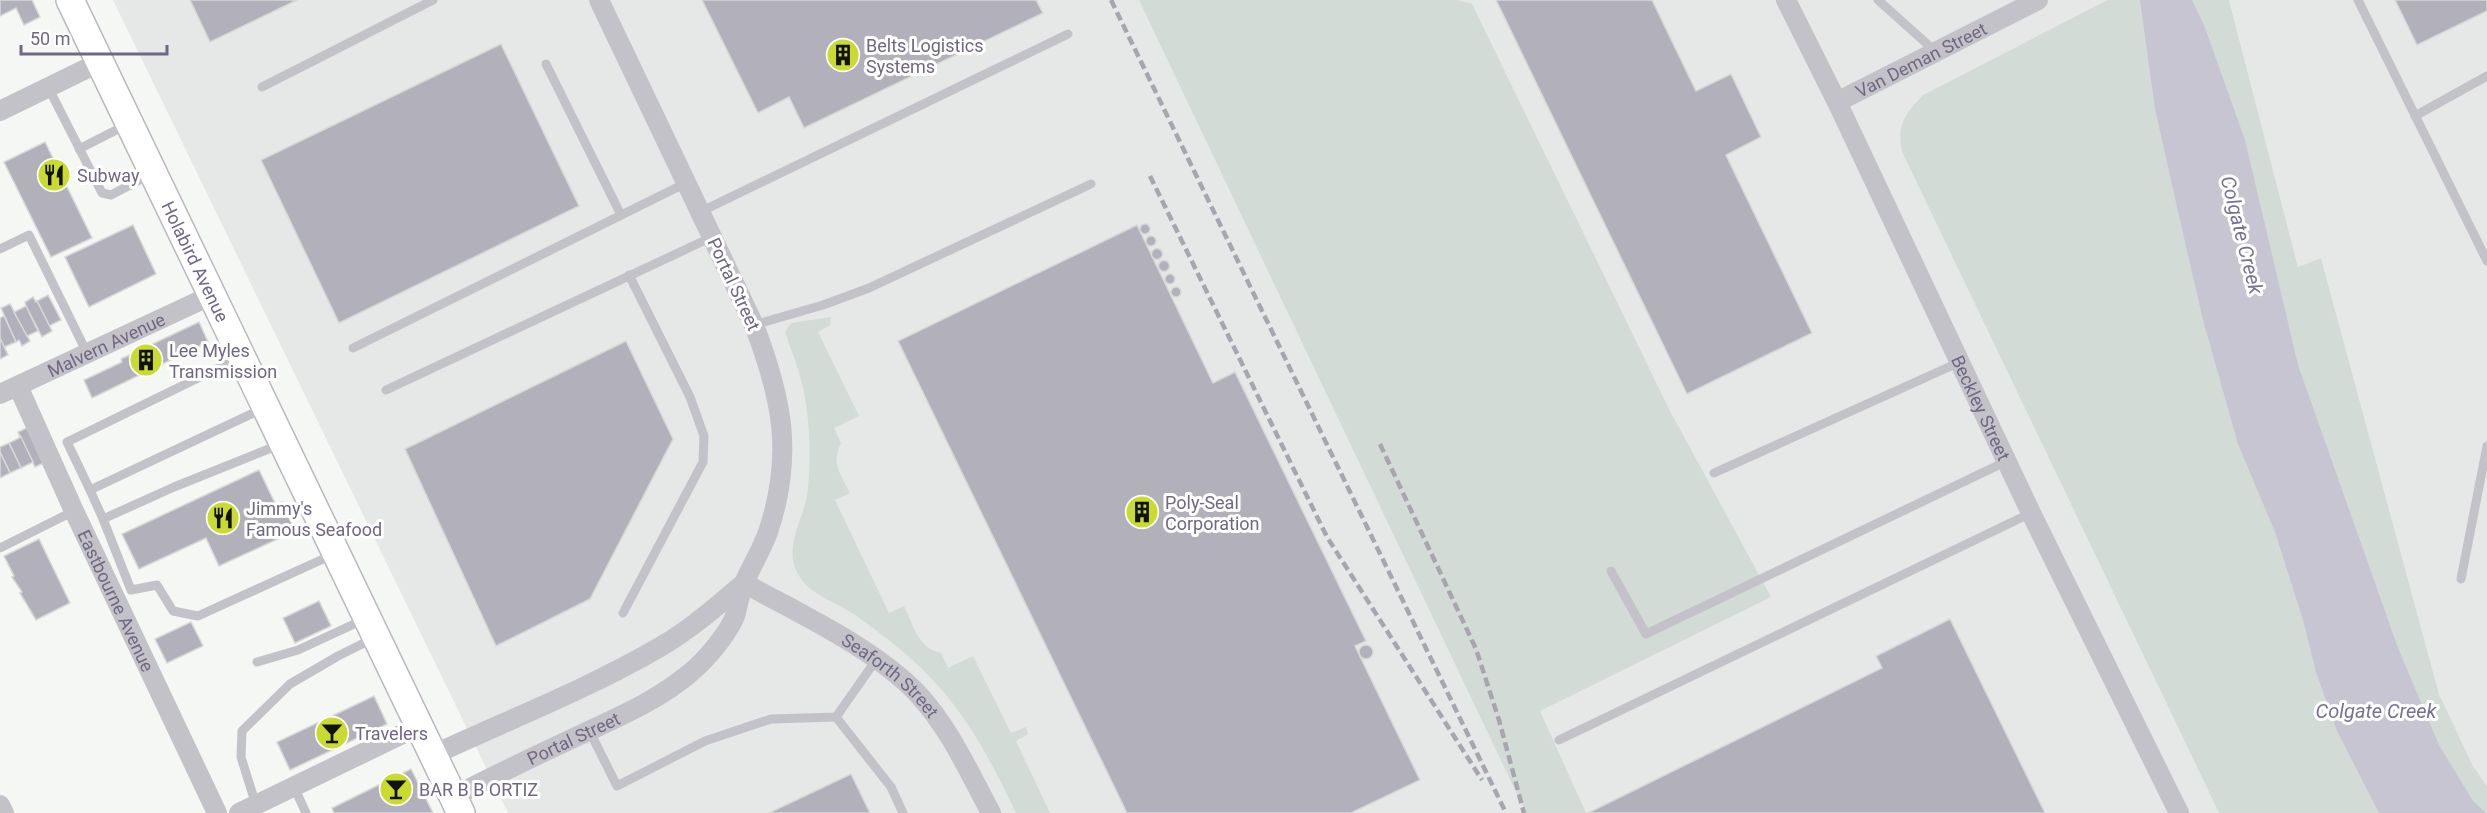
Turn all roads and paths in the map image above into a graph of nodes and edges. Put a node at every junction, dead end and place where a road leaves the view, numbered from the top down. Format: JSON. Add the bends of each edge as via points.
{"nodes":[{"id":1,"x":70,"y":0,"type":"edge"},
{"id":2,"x":433,"y":0,"type":"edge"},
{"id":3,"x":599,"y":0,"type":"edge"},
{"id":4,"x":1786,"y":0,"type":"edge"},
{"id":5,"x":1878,"y":0,"type":"edge"},
{"id":6,"x":2038,"y":0,"type":"edge"},
{"id":7,"x":2358,"y":0,"type":"edge"},
{"id":8,"x":1068,"y":34,"type":"dead end"},
{"id":9,"x":1936,"y":52,"type":"junction"},
{"id":10,"x":100,"y":62,"type":"junction"},
{"id":11,"x":546,"y":64,"type":"dead end"},
{"id":12,"x":2487,"y":76,"type":"edge"},
{"id":13,"x":48,"y":87,"type":"junction"},
{"id":14,"x":262,"y":87,"type":"dead end"},
{"id":15,"x":1837,"y":102,"type":"junction"},
{"id":16,"x":0,"y":111,"type":"edge"},
{"id":17,"x":2415,"y":116,"type":"junction"},
{"id":18,"x":129,"y":123,"type":"junction"},
{"id":19,"x":79,"y":148,"type":"junction"},
{"id":20,"x":153,"y":173,"type":"junction"},
{"id":21,"x":686,"y":183,"type":"junction"},
{"id":22,"x":1091,"y":184,"type":"dead end"},
{"id":23,"x":700,"y":212,"type":"junction"},
{"id":24,"x":621,"y":214,"type":"junction"},
{"id":25,"x":712,"y":237,"type":"junction"},
{"id":26,"x":0,"y":249,"type":"edge"},
{"id":27,"x":2487,"y":261,"type":"edge"},
{"id":28,"x":629,"y":275,"type":"junction"},
{"id":29,"x":212,"y":295,"type":"junction"},
{"id":30,"x":754,"y":325,"type":"junction"},
{"id":31,"x":353,"y":348,"type":"dead end"},
{"id":32,"x":87,"y":353,"type":"junction"},
{"id":33,"x":242,"y":357,"type":"junction"},
{"id":34,"x":1960,"y":362,"type":"junction"},
{"id":35,"x":18,"y":386,"type":"junction"},
{"id":36,"x":386,"y":390,"type":"dead end"},
{"id":37,"x":0,"y":394,"type":"edge"},
{"id":38,"x":266,"y":407,"type":"junction"},
{"id":39,"x":283,"y":443,"type":"junction"},
{"id":40,"x":2487,"y":446,"type":"edge"},
{"id":41,"x":2007,"y":461,"type":"junction"},
{"id":42,"x":1714,"y":473,"type":"dead end"},
{"id":43,"x":90,"y":490,"type":"junction"},
{"id":44,"x":74,"y":511,"type":"junction"},
{"id":45,"x":2031,"y":513,"type":"junction"},
{"id":46,"x":103,"y":519,"type":"junction"},
{"id":47,"x":0,"y":548,"type":"edge"},
{"id":48,"x":336,"y":553,"type":"junction"},
{"id":49,"x":1611,"y":572,"type":"dead end"},
{"id":50,"x":2461,"y":579,"type":"dead end"},
{"id":51,"x":744,"y":583,"type":"junction"},
{"id":52,"x":623,"y":613,"type":"dead end"},
{"id":53,"x":372,"y":627,"type":"junction"},
{"id":54,"x":876,"y":660,"type":"junction"},
{"id":55,"x":256,"y":662,"type":"dead end"},
{"id":56,"x":836,"y":717,"type":"junction"},
{"id":57,"x":419,"y":726,"type":"junction"},
{"id":58,"x":590,"y":730,"type":"junction"},
{"id":59,"x":1560,"y":741,"type":"dead end"},
{"id":60,"x":433,"y":755,"type":"junction"},
{"id":61,"x":294,"y":787,"type":"junction"},
{"id":62,"x":0,"y":805,"type":"edge"},
{"id":63,"x":457,"y":805,"type":"edge"},
{"id":64,"x":248,"y":809,"type":"edge"},
{"id":65,"x":4,"y":813,"type":"edge"},
{"id":66,"x":218,"y":813,"type":"edge"},
{"id":67,"x":306,"y":813,"type":"edge"},
{"id":68,"x":903,"y":813,"type":"edge"},
{"id":69,"x":991,"y":813,"type":"edge"},
{"id":70,"x":2179,"y":813,"type":"edge"}],
"edges":[{"from":1,"to":10,"type":"main road","name":"Holabird Avenue"},
{"from":2,"to":14,"type":"lane"},
{"from":3,"to":21,"type":"street","name":"Portal Street"},
{"from":4,"to":15,"type":"street","name":"Beckley Street"},
{"from":5,"to":9,"type":"lane"},
{"from":6,"to":9,"type":"street","name":"Van Deman Street"},
{"from":7,"to":17,"type":"lane"},
{"from":8,"to":23,"type":"lane"},
{"from":9,"to":15,"type":"street","name":"Van Deman Street"},
{"from":10,"to":13,"type":"street"},
{"from":10,"to":18,"type":"main road","name":"Holabird Avenue"},
{"from":11,"to":24,"type":"lane"},
{"from":12,"to":17,"type":"lane"},
{"from":13,"to":16,"type":"street"},
{"from":13,"to":19,"type":"lane"},
{"from":15,"to":34,"type":"street","name":"Beckley Street"},
{"from":17,"to":27,"type":"lane"},
{"from":18,"to":19,"type":"lane"},
{"from":18,"to":20,"type":"main road","name":"Holabird Avenue"},
{"from":19,"to":20,"type":"lane","via":[[102,193],[111,195]]},
{"from":20,"to":29,"type":"main road","name":"Holabird Avenue"},
{"from":21,"to":23,"type":"street","name":"Portal Street"},
{"from":21,"to":24,"type":"lane"},
{"from":22,"to":30,"type":"lane","via":[[869,288]]},
{"from":23,"to":25,"type":"street","name":"Portal Street"},
{"from":24,"to":31,"type":"lane"},
{"from":25,"to":28,"type":"lane"},
{"from":25,"to":30,"type":"street","name":"Portal Street"},
{"from":26,"to":32,"type":"lane","via":[[29,235]]},
{"from":28,"to":36,"type":"lane"},
{"from":28,"to":52,"type":"lane","via":[[690,397],[704,436],[705,451],[703,462]]},
{"from":29,"to":32,"type":"street","name":"Malvern Avenue"},
{"from":29,"to":33,"type":"main road","name":"Holabird Avenue"},
{"from":30,"to":51,"type":"street","name":"Portal Street","via":[[777,392],[783,459],[768,534]]},
{"from":32,"to":35,"type":"street","name":"Malvern Avenue"},
{"from":33,"to":38,"type":"main road","name":"Holabird Avenue"},
{"from":33,"to":43,"type":"lane","via":[[67,442]]},
{"from":34,"to":41,"type":"street","name":"Beckley Street"},
{"from":34,"to":42,"type":"lane"},
{"from":35,"to":37,"type":"street","name":"Malvern Avenue"},
{"from":35,"to":44,"type":"street","name":"Eastbourne Avenue"},
{"from":38,"to":39,"type":"main road","name":"Holabird Avenue"},
{"from":38,"to":43,"type":"lane"},
{"from":39,"to":46,"type":"lane"},
{"from":39,"to":48,"type":"main road","name":"Holabird Avenue"},
{"from":40,"to":50,"type":"lane"},
{"from":41,"to":45,"type":"street","name":"Beckley Street"},
{"from":41,"to":49,"type":"lane","via":[[1646,634]]},
{"from":43,"to":46,"type":"lane"},
{"from":44,"to":47,"type":"lane"},
{"from":44,"to":66,"type":"street","name":"Eastbourne Avenue"},
{"from":45,"to":59,"type":"lane"},
{"from":45,"to":70,"type":"street","name":"Beckley Street"},
{"from":46,"to":48,"type":"lane","via":[[131,590],[157,585],[173,611],[198,616]]},
{"from":48,"to":53,"type":"main road","name":"Holabird Avenue"},
{"from":51,"to":54,"type":"street","name":"Seaforth Street","via":[[841,636]]},
{"from":51,"to":58,"type":"street","name":"Portal Street","via":[[734,619],[692,672],[644,705]]},
{"from":51,"to":60,"type":"street","name":"Portal Street","via":[[660,647]]},
{"from":53,"to":55,"type":"lane"},
{"from":53,"to":57,"type":"main road","name":"Holabird Avenue"},
{"from":53,"to":64,"type":"lane","via":[[338,656],[290,684],[242,731]]},
{"from":54,"to":56,"type":"lane"},
{"from":54,"to":69,"type":"street","name":"Seaforth Street","via":[[899,676],[951,738]]},
{"from":56,"to":58,"type":"lane","via":[[771,718],[705,741],[617,786]]},
{"from":56,"to":68,"type":"lane","via":[[891,787]]},
{"from":57,"to":60,"type":"main road","name":"Holabird Avenue"},
{"from":57,"to":61,"type":"street"},
{"from":58,"to":63,"type":"street","name":"Portal Street"},
{"from":60,"to":63,"type":"main road","name":"Holabird Avenue"},
{"from":61,"to":64,"type":"street"},
{"from":61,"to":67,"type":"lane"},
{"from":62,"to":65,"type":"street"}]}
